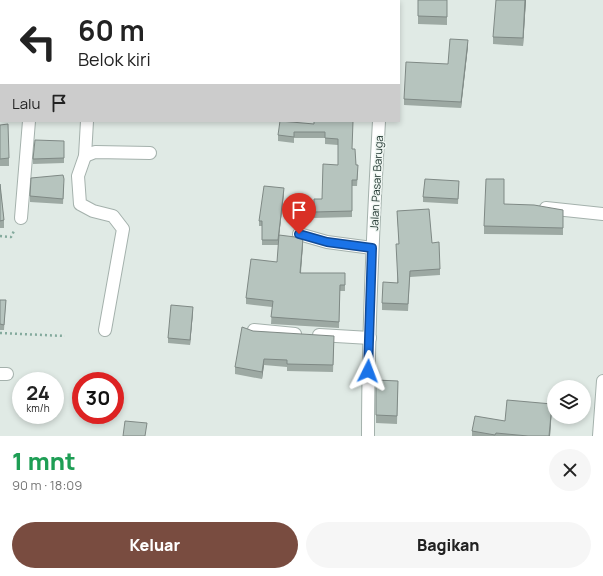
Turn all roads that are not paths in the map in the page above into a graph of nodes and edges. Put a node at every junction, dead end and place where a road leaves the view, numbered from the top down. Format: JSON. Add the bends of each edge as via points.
{"nodes":[{"id":1,"x":29,"y":122,"type":"edge"},
{"id":2,"x":87,"y":122,"type":"edge"},
{"id":3,"x":379,"y":122,"type":"edge"},
{"id":4,"x":150,"y":153,"type":"dead end"},
{"id":5,"x":85,"y":156,"type":"junction"},
{"id":6,"x":539,"y":208,"type":"edge"},
{"id":7,"x":603,"y":214,"type":"edge"},
{"id":8,"x":21,"y":218,"type":"road end"},
{"id":9,"x":299,"y":234,"type":"dead end"},
{"id":10,"x":372,"y":248,"type":"junction"},
{"id":11,"x":105,"y":330,"type":"dead end"},
{"id":12,"x":254,"y":330,"type":"edge"},
{"id":13,"x":370,"y":338,"type":"junction"},
{"id":14,"x":603,"y":381,"type":"edge"},
{"id":15,"x":368,"y":436,"type":"edge"},
{"id":16,"x":599,"y":436,"type":"edge"}],
"edges":[{"from":1,"to":8,"type":"street"},
{"from":2,"to":5,"type":"street"},
{"from":3,"to":10,"type":"street","name":"Jalan Pasar Baruga"},
{"from":4,"to":5,"type":"street","via":[[95,152]]},
{"from":5,"to":11,"type":"street","via":[[78,176],[80,204],[93,211],[113,216],[123,229]]},
{"from":6,"to":7,"type":"street"},
{"from":9,"to":10,"type":"street","via":[[327,242]]},
{"from":10,"to":13,"type":"street","name":"Jalan Pasar Baruga"},
{"from":12,"to":13,"type":"street"},
{"from":13,"to":15,"type":"street","name":"Jalan Pasar Baruga"},
{"from":14,"to":16,"type":"street"}]}
